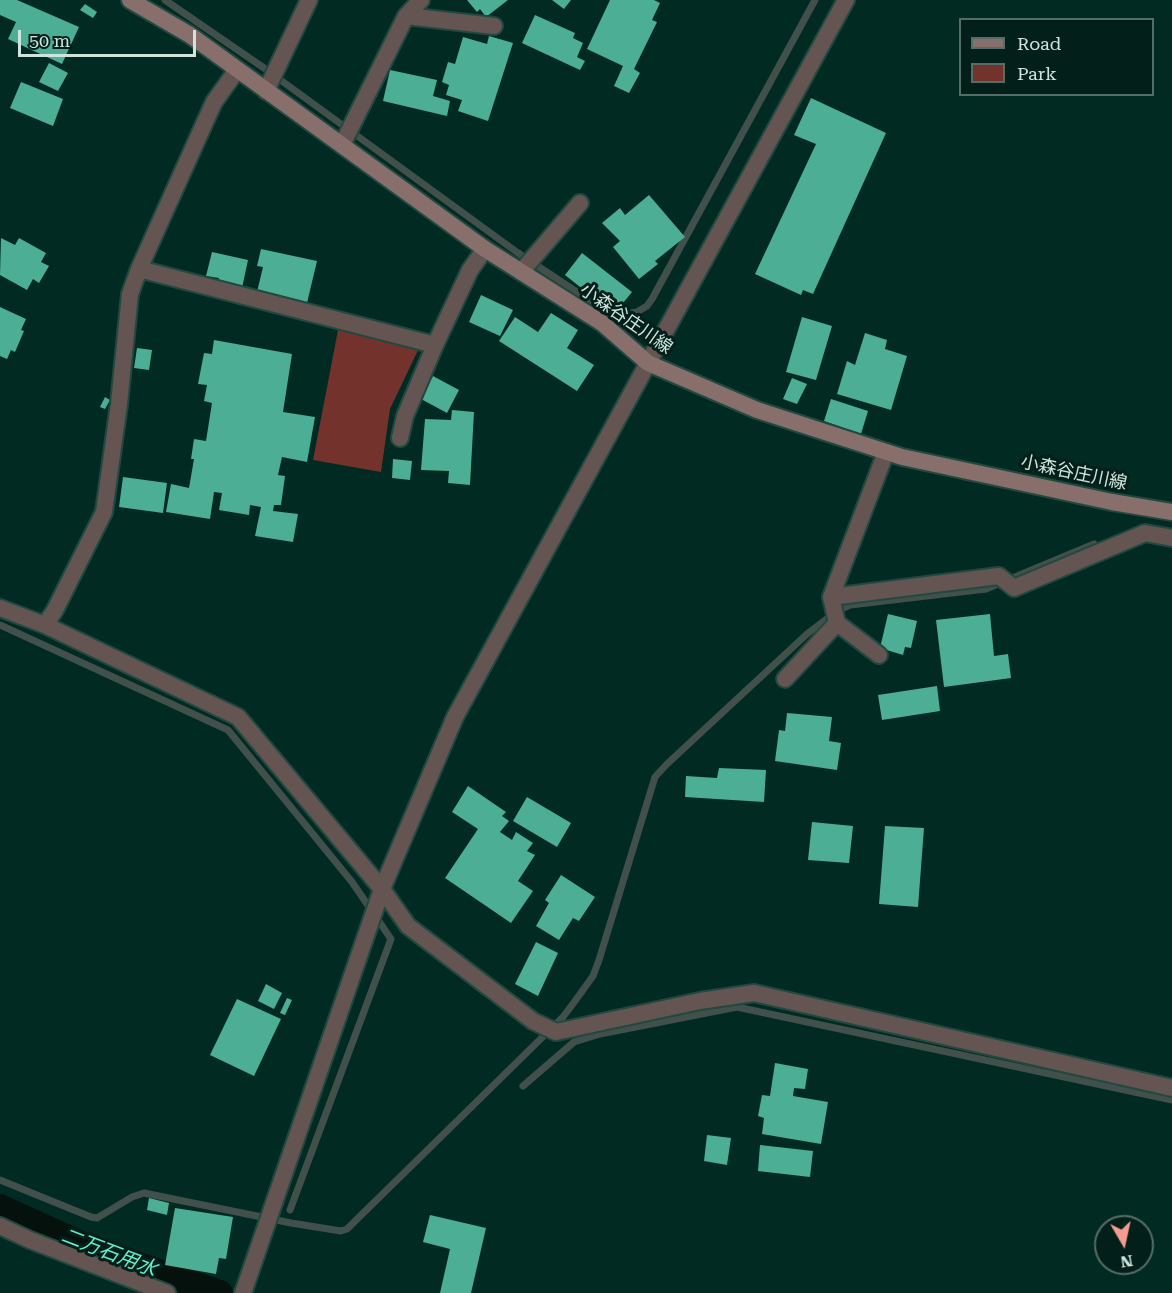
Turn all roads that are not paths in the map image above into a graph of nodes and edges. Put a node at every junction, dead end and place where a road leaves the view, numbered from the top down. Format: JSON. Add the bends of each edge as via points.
{"nodes":[{"id":1,"x":130,"y":0,"type":"edge"},
{"id":2,"x":309,"y":0,"type":"edge"},
{"id":3,"x":421,"y":0,"type":"edge"},
{"id":4,"x":846,"y":0,"type":"edge"},
{"id":5,"x":405,"y":16,"type":"junction"},
{"id":6,"x":494,"y":26,"type":"dead end"},
{"id":7,"x":237,"y":69,"type":"junction"},
{"id":8,"x":266,"y":91,"type":"junction"},
{"id":9,"x":342,"y":145,"type":"junction"},
{"id":10,"x":580,"y":203,"type":"dead end"},
{"id":11,"x":485,"y":249,"type":"junction"},
{"id":12,"x":139,"y":270,"type":"junction"},
{"id":13,"x":521,"y":272,"type":"junction"},
{"id":14,"x":435,"y":345,"type":"junction"},
{"id":15,"x":648,"y":363,"type":"junction"},
{"id":16,"x":400,"y":438,"type":"dead end"},
{"id":17,"x":886,"y":452,"type":"junction"},
{"id":18,"x":1172,"y":512,"type":"edge"},
{"id":19,"x":1172,"y":538,"type":"edge"},
{"id":20,"x":831,"y":597,"type":"junction"},
{"id":21,"x":0,"y":608,"type":"edge"},
{"id":22,"x":837,"y":623,"type":"junction"},
{"id":23,"x":45,"y":625,"type":"junction"},
{"id":24,"x":879,"y":655,"type":"dead end"},
{"id":25,"x":785,"y":679,"type":"dead end"},
{"id":26,"x":382,"y":889,"type":"junction"},
{"id":27,"x":1172,"y":1088,"type":"edge"},
{"id":28,"x":0,"y":1226,"type":"edge"},
{"id":29,"x":167,"y":1293,"type":"edge"},
{"id":30,"x":243,"y":1293,"type":"edge"}],
"edges":[{"from":1,"to":7,"type":"main road","name":"小森谷庄川線","via":[[190,35]]},
{"from":2,"to":8,"type":"street"},
{"from":3,"to":5,"type":"street"},
{"from":4,"to":15,"type":"street"},
{"from":5,"to":6,"type":"street"},
{"from":5,"to":9,"type":"street"},
{"from":7,"to":8,"type":"main road","name":"小森谷庄川線"},
{"from":7,"to":12,"type":"street","via":[[214,102]]},
{"from":8,"to":9,"type":"main road","name":"小森谷庄川線"},
{"from":9,"to":11,"type":"main road","name":"小森谷庄川線"},
{"from":10,"to":13,"type":"street"},
{"from":11,"to":13,"type":"main road","name":"小森谷庄川線"},
{"from":11,"to":14,"type":"street","via":[[470,270]]},
{"from":12,"to":14,"type":"street"},
{"from":12,"to":23,"type":"street","via":[[130,294],[104,512]]},
{"from":13,"to":15,"type":"main road","name":"小森谷庄川線","via":[[602,324]]},
{"from":14,"to":16,"type":"street","via":[[405,416]]},
{"from":15,"to":17,"type":"main road","name":"小森谷庄川線","via":[[757,410]]},
{"from":15,"to":26,"type":"street","via":[[454,717]]},
{"from":17,"to":18,"type":"main road","name":"小森谷庄川線"},
{"from":17,"to":20,"type":"street"},
{"from":19,"to":20,"type":"street","via":[[1144,533],[1014,588],[999,576]]},
{"from":20,"to":22,"type":"street"},
{"from":21,"to":23,"type":"street"},
{"from":22,"to":24,"type":"street"},
{"from":22,"to":25,"type":"street"},
{"from":23,"to":26,"type":"street","via":[[238,717]]},
{"from":26,"to":27,"type":"street","via":[[408,926],[533,1021],[556,1032],[700,1000],[754,993]]},
{"from":26,"to":30,"type":"street"},
{"from":28,"to":29,"type":"street"}]}
